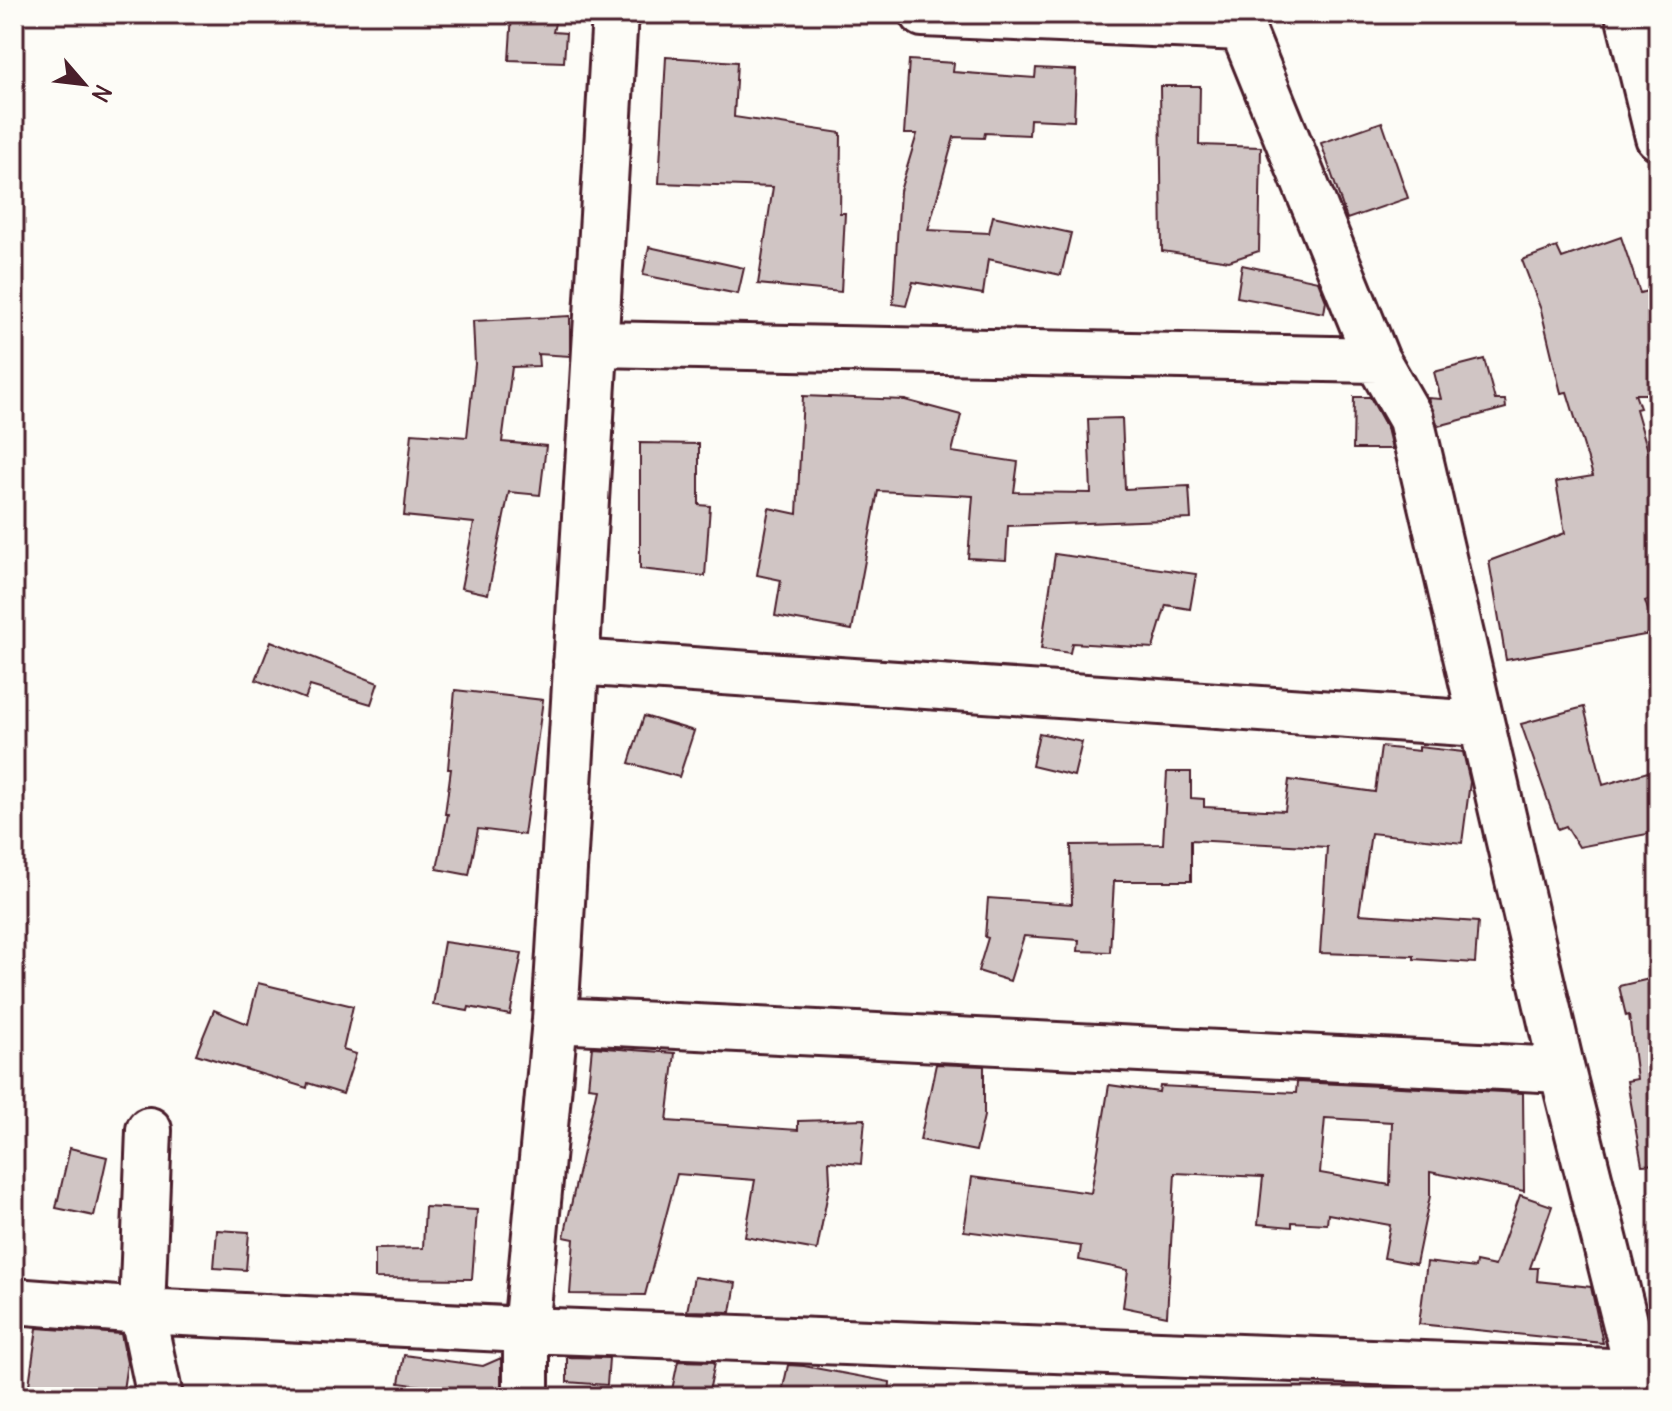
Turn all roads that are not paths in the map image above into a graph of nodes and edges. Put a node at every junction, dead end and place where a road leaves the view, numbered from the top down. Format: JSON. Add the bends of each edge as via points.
{"nodes":[{"id":1,"x":615,"y":14,"type":"edge"},
{"id":2,"x":923,"y":14,"type":"edge"},
{"id":3,"x":1628,"y":14,"type":"edge"},
{"id":4,"x":1242,"y":21,"type":"edge"},
{"id":5,"x":1658,"y":137,"type":"edge"},
{"id":6,"x":597,"y":344,"type":"junction"},
{"id":7,"x":1377,"y":360,"type":"junction"},
{"id":8,"x":576,"y":662,"type":"junction"},
{"id":9,"x":1480,"y":724,"type":"junction"},
{"id":10,"x":555,"y":1020,"type":"junction"},
{"id":11,"x":1562,"y":1070,"type":"junction"},
{"id":12,"x":149,"y":1130,"type":"dead end"},
{"id":13,"x":14,"y":1301,"type":"edge"},
{"id":14,"x":142,"y":1311,"type":"junction"},
{"id":15,"x":526,"y":1330,"type":"junction"},
{"id":16,"x":1640,"y":1384,"type":"edge"},
{"id":17,"x":160,"y":1397,"type":"edge"},
{"id":18,"x":526,"y":1397,"type":"edge"}],
"edges":[{"from":1,"to":6,"type":"street"},
{"from":2,"to":4,"type":"street"},
{"from":3,"to":5,"type":"street"},
{"from":4,"to":7,"type":"street"},
{"from":6,"to":7,"type":"street"},
{"from":6,"to":8,"type":"street"},
{"from":7,"to":9,"type":"street","via":[[1411,419]]},
{"from":8,"to":9,"type":"street"},
{"from":8,"to":10,"type":"street"},
{"from":9,"to":11,"type":"street"},
{"from":10,"to":11,"type":"street"},
{"from":10,"to":15,"type":"street"},
{"from":11,"to":16,"type":"street"},
{"from":12,"to":14,"type":"street"},
{"from":13,"to":14,"type":"street"},
{"from":14,"to":15,"type":"street"},
{"from":14,"to":17,"type":"street"},
{"from":15,"to":16,"type":"street"},
{"from":15,"to":18,"type":"street"}]}
